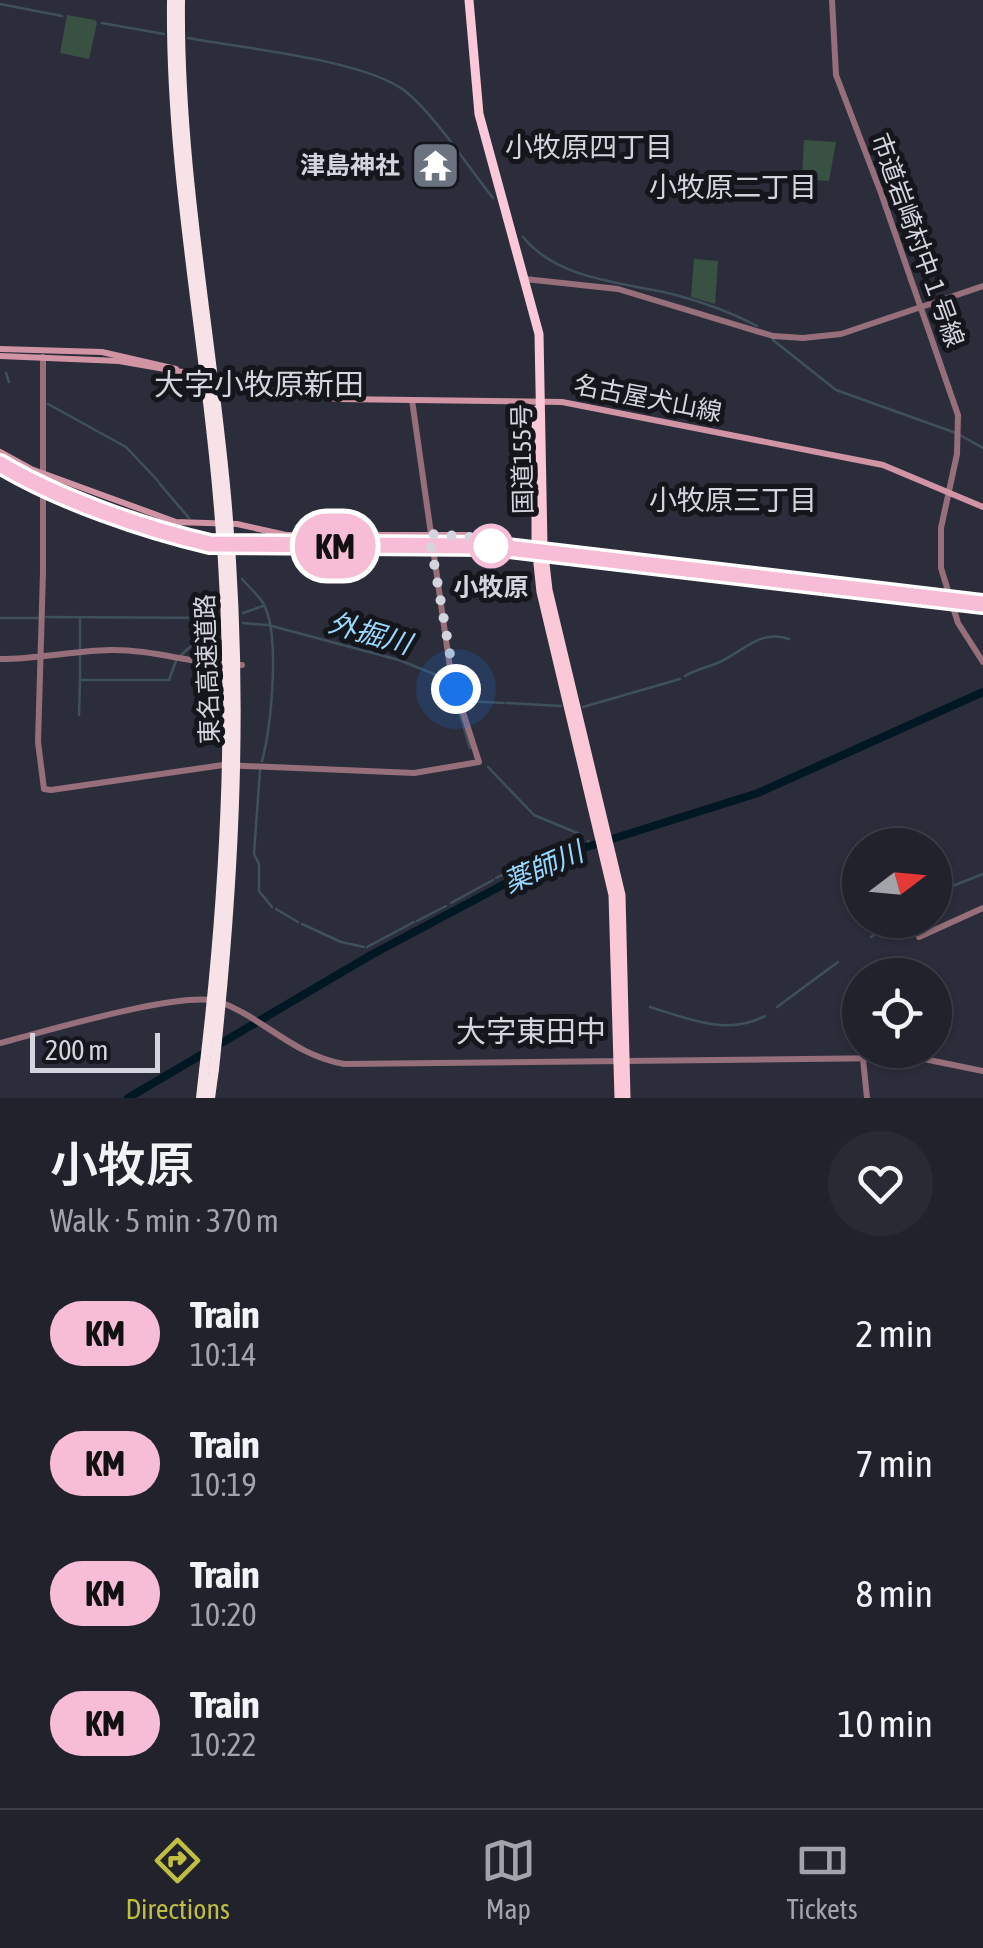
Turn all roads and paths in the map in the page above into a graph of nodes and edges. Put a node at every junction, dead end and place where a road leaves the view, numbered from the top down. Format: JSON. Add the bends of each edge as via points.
{"nodes":[{"id":1,"x":172,"y":0,"type":"edge"},
{"id":2,"x":180,"y":0,"type":"edge"},
{"id":3,"x":466,"y":0,"type":"edge"},
{"id":4,"x":832,"y":0,"type":"edge"},
{"id":5,"x":524,"y":280,"type":"junction"},
{"id":6,"x":983,"y":286,"type":"edge"},
{"id":7,"x":919,"y":306,"type":"junction"},
{"id":8,"x":0,"y":352,"type":"edge"},
{"id":9,"x":43,"y":353,"type":"junction"},
{"id":10,"x":412,"y":400,"type":"junction"},
{"id":11,"x":539,"y":400,"type":"junction"},
{"id":12,"x":0,"y":452,"type":"edge"},
{"id":13,"x":41,"y":473,"type":"junction"},
{"id":14,"x":948,"y":494,"type":"junction"},
{"id":15,"x":983,"y":507,"type":"edge"},
{"id":16,"x":429,"y":534,"type":"junction"},
{"id":17,"x":540,"y":545,"type":"junction"},
{"id":18,"x":0,"y":659,"type":"edge"},
{"id":19,"x":42,"y":659,"type":"junction"},
{"id":20,"x":983,"y":662,"type":"edge"},
{"id":21,"x":242,"y":665,"type":"dead end"},
{"id":22,"x":983,"y":908,"type":"edge"},
{"id":23,"x":952,"y":922,"type":"edge"},
{"id":24,"x":0,"y":1043,"type":"edge"},
{"id":25,"x":842,"y":1058,"type":"edge"},
{"id":26,"x":622,"y":1061,"type":"junction"},
{"id":27,"x":952,"y":1065,"type":"edge"},
{"id":28,"x":864,"y":1068,"type":"edge"},
{"id":29,"x":209,"y":1070,"type":"junction"},
{"id":30,"x":983,"y":1071,"type":"edge"},
{"id":31,"x":201,"y":1098,"type":"edge"},
{"id":32,"x":210,"y":1098,"type":"edge"},
{"id":33,"x":622,"y":1098,"type":"edge"},
{"id":34,"x":867,"y":1098,"type":"edge"}],
"edges":[{"from":1,"to":29,"type":"highway","name":"東名高速道路","bridge":true,"via":[[177,127],[219,500],[228,654],[226,844]]},
{"from":2,"to":29,"type":"highway","name":"東名高速道路","bridge":true,"via":[[185,126],[236,636],[236,808]]},
{"from":3,"to":5,"type":"highway","name":"国道155号","via":[[479,114]]},
{"from":3,"to":11,"type":"highway","name":"国道155号","via":[[474,115],[535,343]]},
{"from":4,"to":7,"type":"street","name":"市道岩崎村中１号線","via":[[836,75]]},
{"from":5,"to":7,"type":"street","via":[[618,289],[789,338],[841,334]]},
{"from":5,"to":11,"type":"highway","name":"国道155号","via":[[539,334]]},
{"from":6,"to":7,"type":"street"},
{"from":7,"to":14,"type":"street","name":"市道岩崎村中１号線","via":[[952,391],[960,434]]},
{"from":8,"to":9,"type":"main road","name":"名古屋犬山線"},
{"from":9,"to":10,"type":"main road","name":"名古屋犬山線","via":[[312,396]]},
{"from":9,"to":13,"type":"street"},
{"from":10,"to":11,"type":"main road","name":"名古屋犬山線"},
{"from":10,"to":16,"type":"street"},
{"from":11,"to":14,"type":"main road","name":"名古屋犬山線","via":[[846,456],[901,470]]},
{"from":11,"to":17,"type":"highway","name":"国道155号"},
{"from":12,"to":13,"type":"main road"},
{"from":13,"to":16,"type":"main road","via":[[176,522],[237,524],[286,535]]},
{"from":13,"to":19,"type":"street"},
{"from":14,"to":15,"type":"main road","name":"名古屋犬山線"},
{"from":14,"to":20,"type":"street","name":"市道岩崎村中１号線","via":[[941,568],[958,624]]},
{"from":16,"to":17,"type":"main road"},
{"from":16,"to":19,"type":"street","via":[[451,675],[479,762],[414,773],[223,765],[44,788],[38,742]]},
{"from":17,"to":26,"type":"highway","name":"国道155号","via":[[541,592],[613,895]]},
{"from":18,"to":19,"type":"street"},
{"from":19,"to":21,"type":"street","via":[[111,650]]},
{"from":22,"to":23,"type":"street"},
{"from":24,"to":26,"type":"street","via":[[187,998],[218,1001],[312,1056],[344,1064]]},
{"from":25,"to":26,"type":"street"},
{"from":26,"to":33,"type":"highway","name":"国道155号"},
{"from":27,"to":30,"type":"street"},
{"from":28,"to":34,"type":"street"},
{"from":29,"to":31,"type":"highway","name":"東名高速道路"},
{"from":29,"to":32,"type":"highway","name":"東名高速道路"}]}
